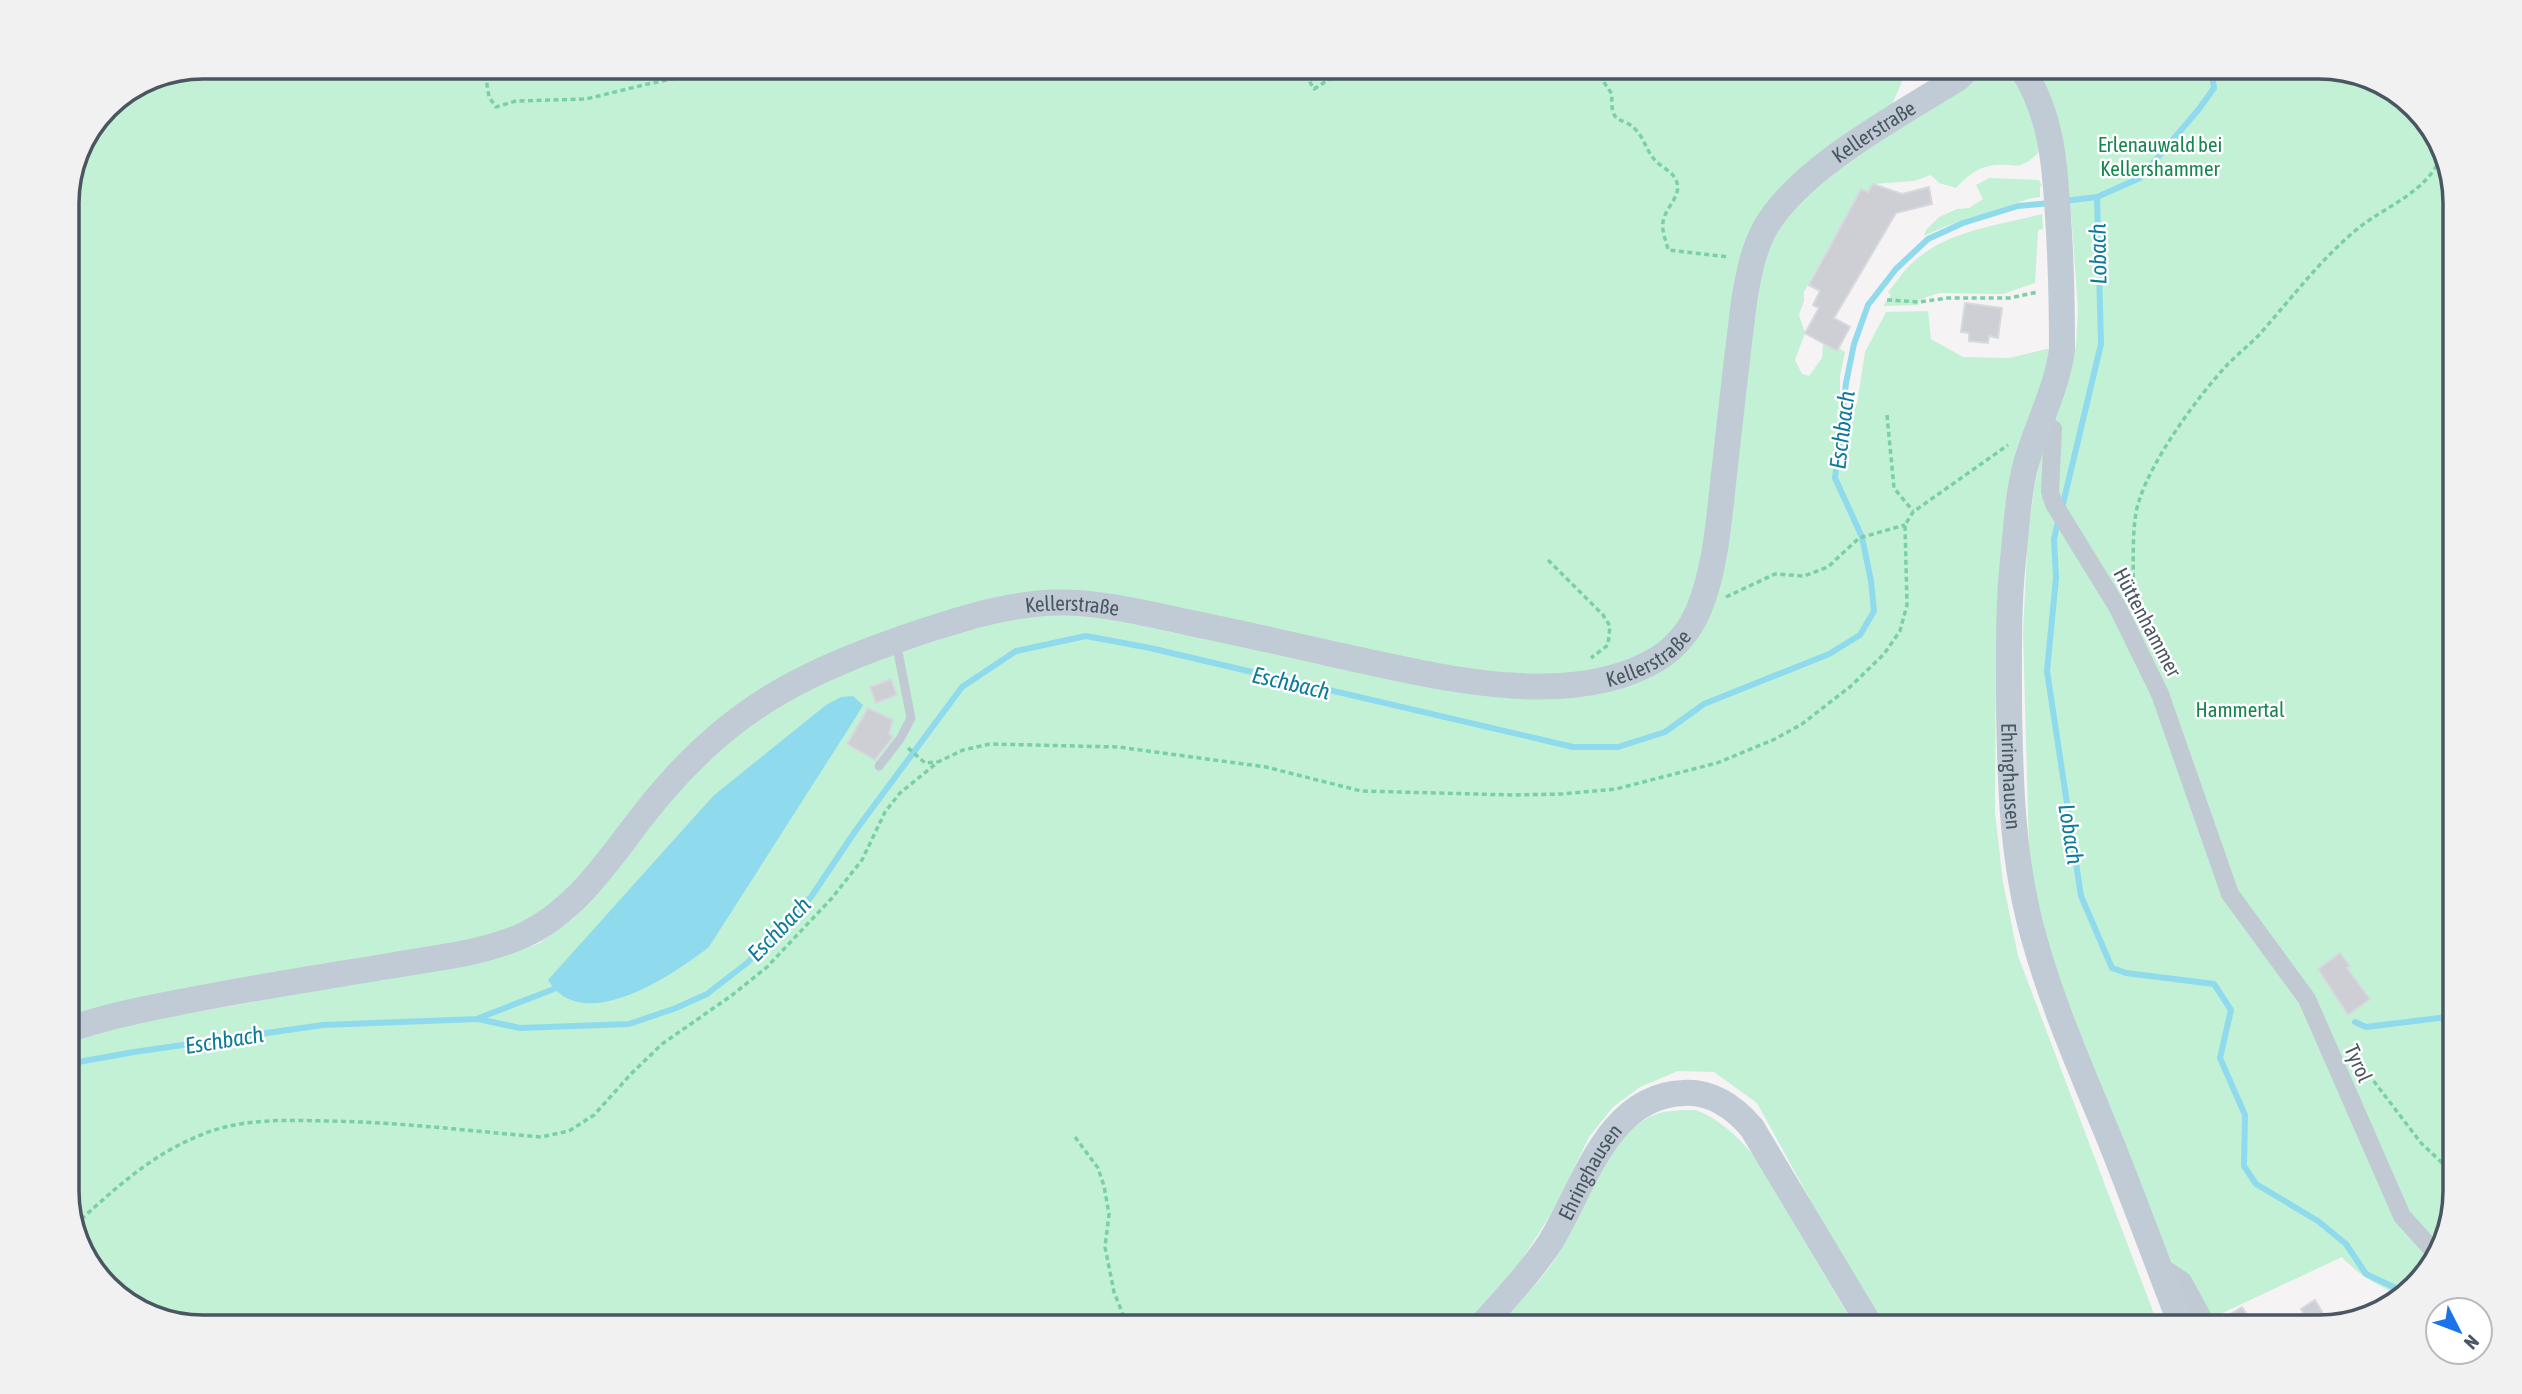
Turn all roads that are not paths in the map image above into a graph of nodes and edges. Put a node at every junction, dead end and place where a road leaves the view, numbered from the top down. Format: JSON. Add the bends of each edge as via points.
{"nodes":[{"id":1,"x":1957,"y":79,"type":"edge"},
{"id":2,"x":2028,"y":79,"type":"edge"},
{"id":3,"x":2041,"y":421,"type":"junction"},
{"id":4,"x":895,"y":641,"type":"junction"},
{"id":5,"x":879,"y":766,"type":"dead end"},
{"id":6,"x":2230,"y":894,"type":"joint"},
{"id":7,"x":79,"y":1026,"type":"edge"},
{"id":8,"x":2430,"y":1246,"type":"edge"},
{"id":9,"x":2159,"y":1265,"type":"junction"},
{"id":10,"x":1491,"y":1315,"type":"edge"},
{"id":11,"x":1863,"y":1315,"type":"edge"},
{"id":12,"x":2177,"y":1315,"type":"edge"},
{"id":13,"x":2201,"y":1315,"type":"edge"}],
"edges":[{"from":1,"to":4,"type":"main road","name":"Kellerstraße","via":[[1816,172],[1773,216],[1757,247],[1709,576],[1699,610],[1685,633],[1662,656],[1610,677],[1562,685],[1475,681],[1142,612],[1069,602],[1011,607]]},
{"from":2,"to":3,"type":"main road","name":"Ehringhausen","via":[[2045,117],[2052,149],[2062,289],[2060,366]]},
{"from":3,"to":6,"type":"street","name":"Hüttenhammer","via":[[2053,429],[2050,492],[2118,608],[2161,694]]},
{"from":3,"to":9,"type":"main road","name":"Ehringhausen","via":[[2022,483],[2012,564],[2009,752],[2017,858],[2033,936],[2056,1007]]},
{"from":4,"to":5,"type":"lane","via":[[911,718]]},
{"from":4,"to":7,"type":"main road","name":"Kellerstraße","via":[[779,690],[739,718],[661,793],[579,895],[524,935],[481,949],[145,1009]]},
{"from":6,"to":8,"type":"street","name":"Tyrol","via":[[2307,999],[2402,1216]]},
{"from":9,"to":12,"type":"main road","name":"Ehringhausen"},
{"from":9,"to":13,"type":"street","via":[[2183,1282]]},
{"from":10,"to":11,"type":"main road","name":"Ehringhausen","via":[[1549,1243],[1614,1130],[1655,1099],[1691,1092],[1728,1105],[1752,1128]]}]}
